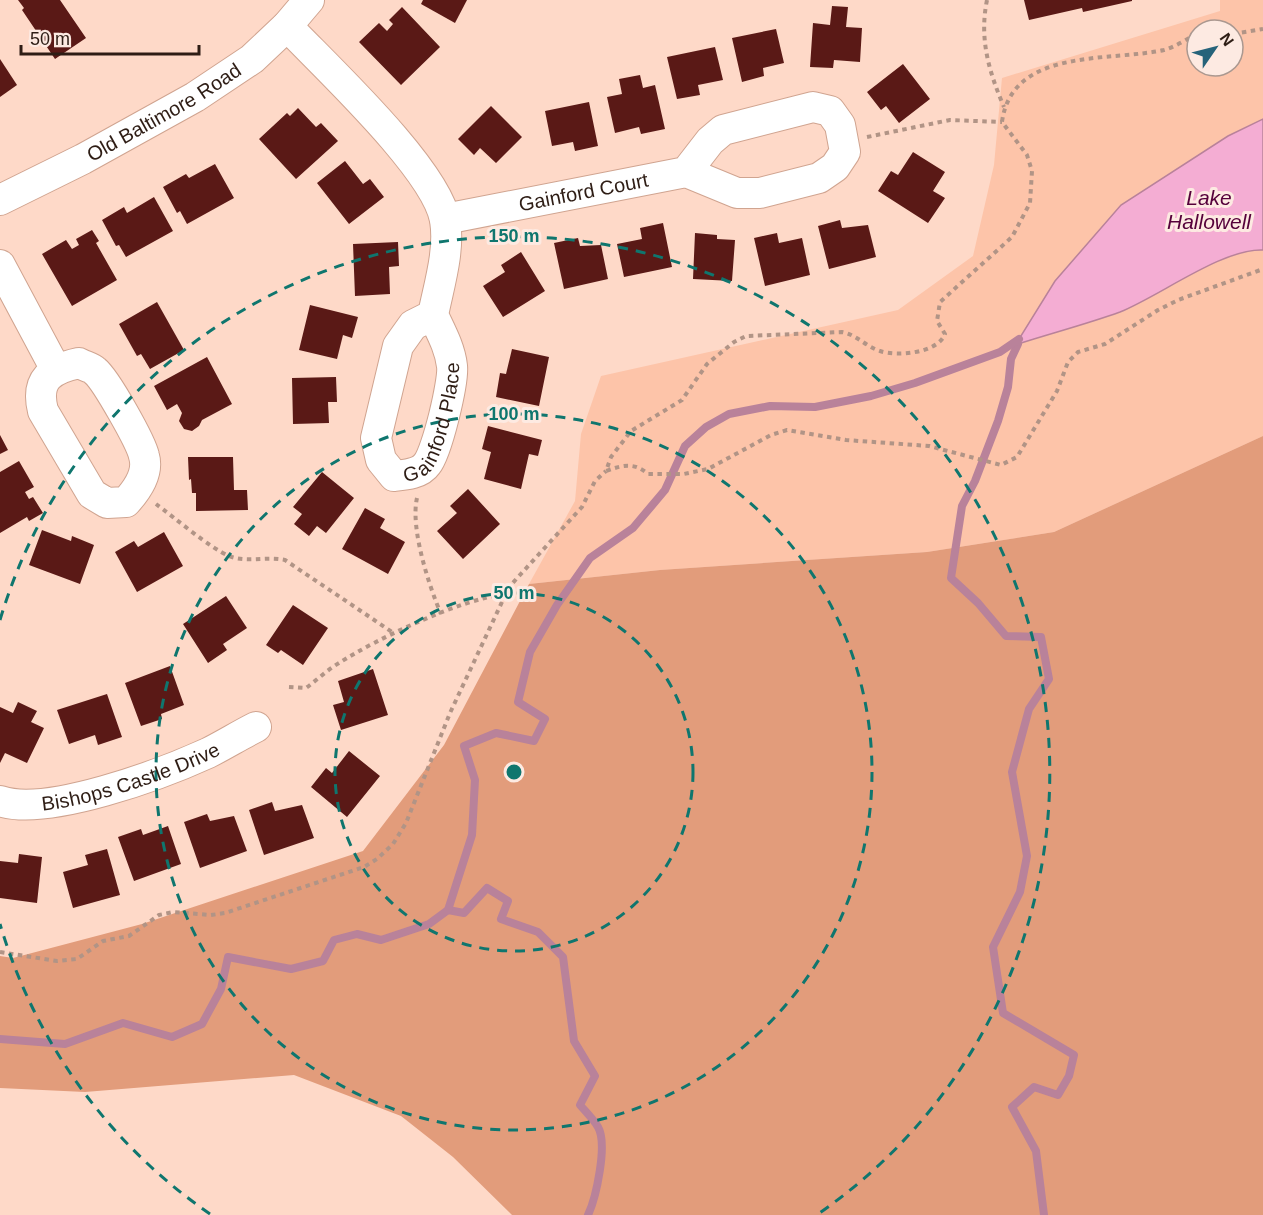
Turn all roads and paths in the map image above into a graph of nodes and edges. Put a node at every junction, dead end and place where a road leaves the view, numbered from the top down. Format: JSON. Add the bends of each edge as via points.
{"nodes":[{"id":1,"x":309,"y":0,"type":"edge"},
{"id":2,"x":987,"y":0,"type":"edge"},
{"id":3,"x":287,"y":26,"type":"junction"},
{"id":4,"x":1263,"y":29,"type":"edge"},
{"id":5,"x":1245,"y":32,"type":"edge"},
{"id":6,"x":1185,"y":40,"type":"edge"},
{"id":7,"x":1004,"y":107,"type":"junction"},
{"id":8,"x":1002,"y":122,"type":"junction"},
{"id":9,"x":843,"y":142,"type":"junction"},
{"id":10,"x":686,"y":172,"type":"junction"},
{"id":11,"x":0,"y":200,"type":"edge"},
{"id":12,"x":445,"y":219,"type":"junction"},
{"id":13,"x":0,"y":265,"type":"edge"},
{"id":14,"x":1263,"y":269,"type":"edge"},
{"id":15,"x":433,"y":315,"type":"junction"},
{"id":16,"x":56,"y":368,"type":"junction"},
{"id":17,"x":421,"y":468,"type":"junction"},
{"id":18,"x":606,"y":471,"type":"junction"},
{"id":19,"x":136,"y":490,"type":"junction"},
{"id":20,"x":506,"y":594,"type":"junction"},
{"id":21,"x":441,"y":614,"type":"junction"},
{"id":22,"x":395,"y":634,"type":"junction"},
{"id":23,"x":289,"y":687,"type":"dead end"},
{"id":24,"x":256,"y":726,"type":"dead end"},
{"id":25,"x":0,"y":801,"type":"edge"},
{"id":26,"x":0,"y":952,"type":"edge"}],
"edges":[{"from":1,"to":3,"type":"street","name":"Old Baltimore Road"},
{"from":2,"to":7,"type":"path","via":[[983,20],[986,54]]},
{"from":3,"to":11,"type":"street","name":"Old Baltimore Road","via":[[252,59],[195,97]]},
{"from":3,"to":12,"type":"street","via":[[399,145],[429,186]]},
{"from":4,"to":5,"type":"path"},
{"from":6,"to":7,"type":"path","via":[[1165,49],[1053,66],[1023,81]]},
{"from":7,"to":8,"type":"path"},
{"from":8,"to":9,"type":"path","via":[[950,120]]},
{"from":8,"to":18,"type":"path","via":[[1027,155],[1032,171],[1030,203],[1012,237],[940,302],[937,321],[945,334],[943,341],[898,354],[881,352],[842,332],[746,336],[707,364],[682,400],[631,431],[611,457]]},
{"from":9,"to":10,"type":"street","via":[[845,152],[835,167],[819,178],[760,193],[737,193]]},
{"from":9,"to":10,"type":"street","via":[[840,125],[830,111],[813,107],[723,130]]},
{"from":10,"to":12,"type":"street","name":"Gainford Court"},
{"from":12,"to":15,"type":"street","via":[[444,262]]},
{"from":13,"to":16,"type":"street"},
{"from":14,"to":18,"type":"path","via":[[1178,300],[1105,344],[1078,352],[1068,362],[1057,391],[1017,457],[1001,465],[929,446],[846,440],[787,430],[708,469],[648,474],[631,465]]},
{"from":15,"to":17,"type":"street","name":"Gainford Place","via":[[449,350],[453,370],[439,438],[427,465]]},
{"from":15,"to":17,"type":"street","name":"Gainford Place","via":[[413,325],[398,346],[376,438],[381,460],[394,476],[410,475]]},
{"from":16,"to":19,"type":"street","via":[[79,363],[94,370],[106,383],[145,456],[144,473]]},
{"from":16,"to":19,"type":"street","via":[[39,396],[43,411],[92,494],[107,503],[126,502]]},
{"from":17,"to":21,"type":"path","via":[[414,511],[432,592]]},
{"from":18,"to":20,"type":"path","via":[[595,481],[582,507]]},
{"from":19,"to":22,"type":"path","via":[[228,556],[285,560]]},
{"from":20,"to":21,"type":"path","via":[[489,596]]},
{"from":20,"to":26,"type":"path","via":[[450,713],[406,823],[393,844],[377,859],[364,867],[225,913],[159,915],[129,936],[103,942],[77,959],[57,961]]},
{"from":21,"to":22,"type":"path"},
{"from":22,"to":23,"type":"path","via":[[354,654],[306,688]]},
{"from":24,"to":25,"type":"street","name":"Bishops Castle Drive","via":[[208,753],[91,794],[53,804]]}]}
